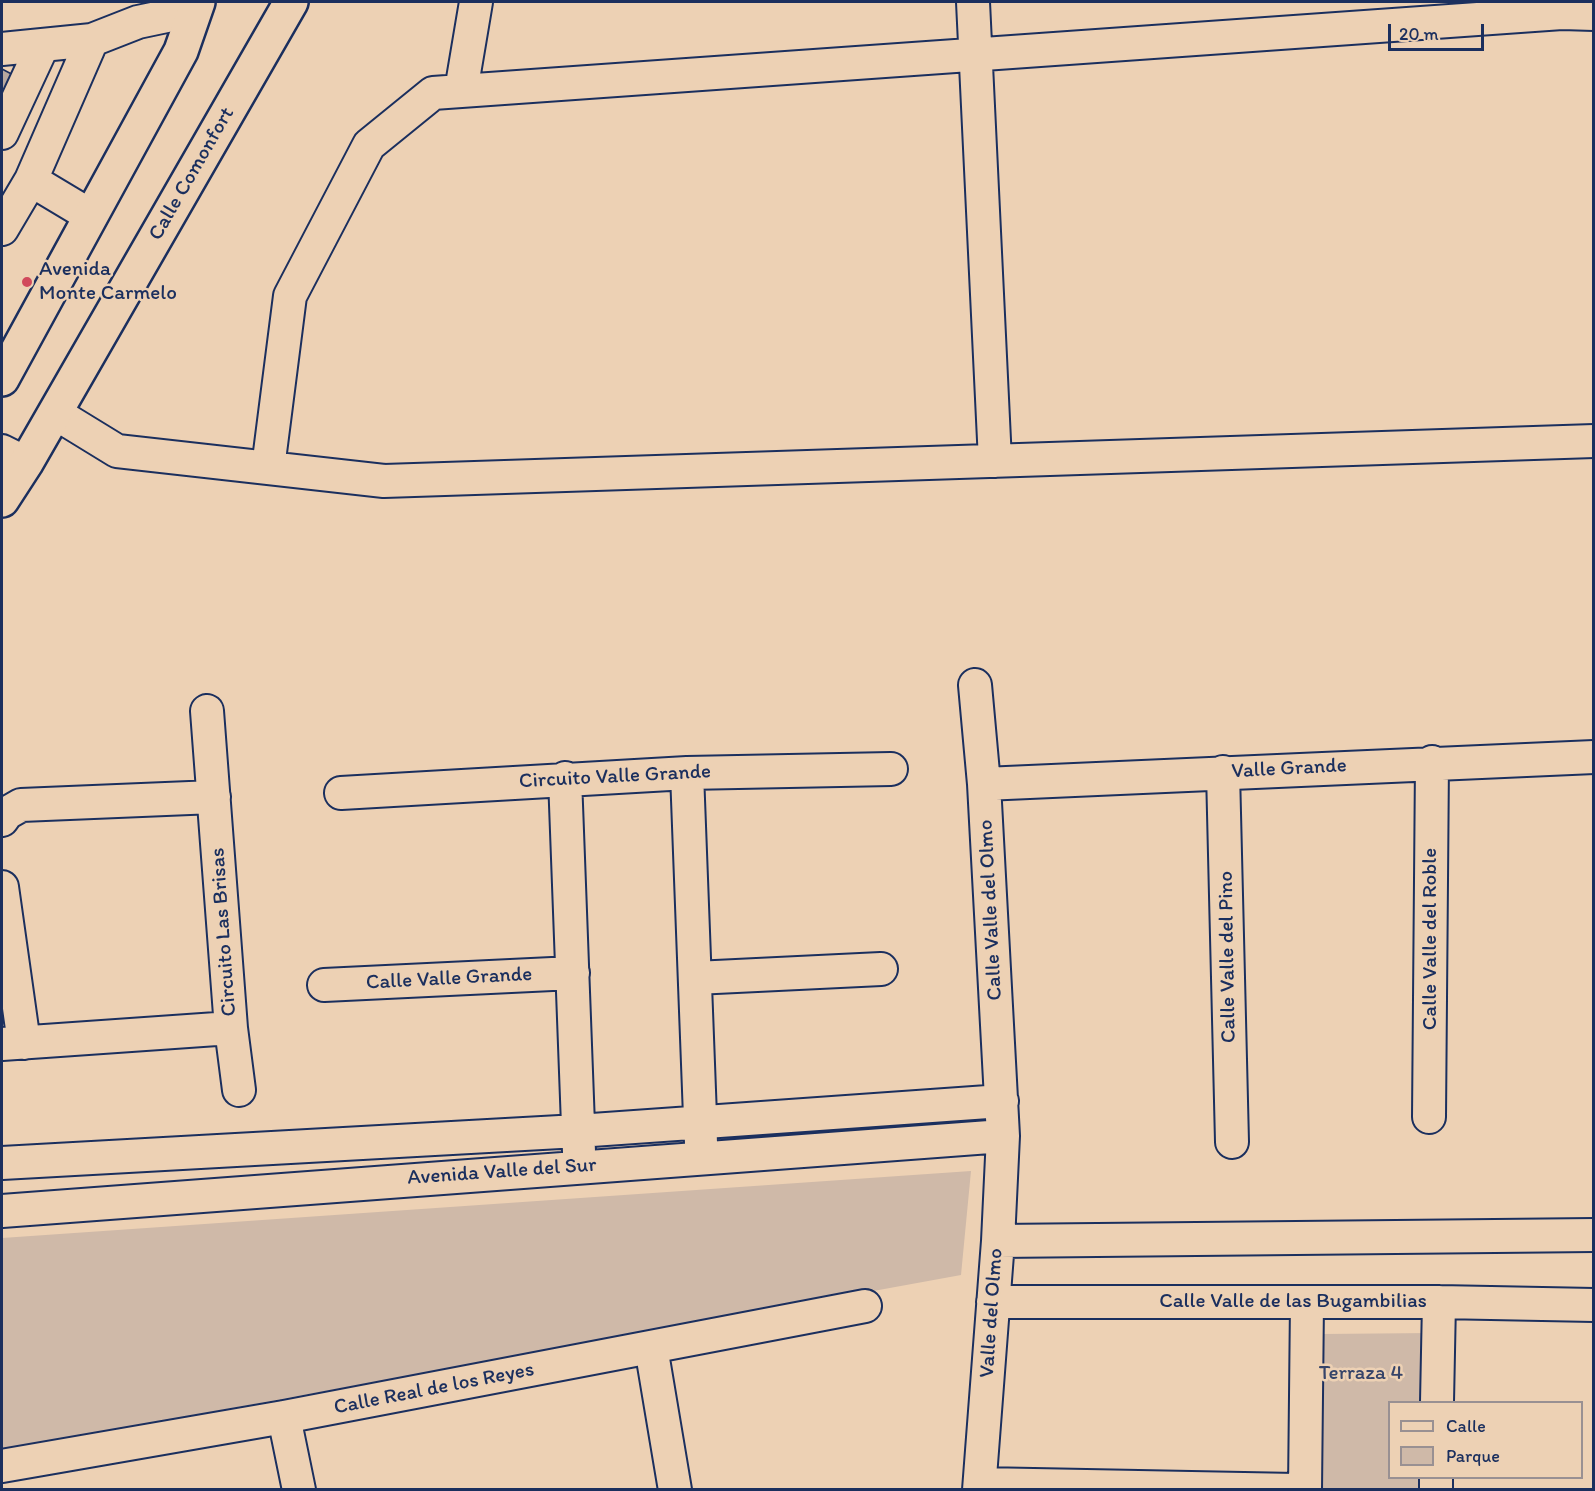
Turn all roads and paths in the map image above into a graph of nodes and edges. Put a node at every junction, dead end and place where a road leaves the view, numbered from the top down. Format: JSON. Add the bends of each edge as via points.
{"nodes":[{"id":1,"x":291,"y":2,"type":"edge"},
{"id":2,"x":476,"y":2,"type":"edge"},
{"id":3,"x":973,"y":2,"type":"edge"},
{"id":4,"x":196,"y":6,"type":"edge"},
{"id":5,"x":1593,"y":14,"type":"edge"},
{"id":6,"x":92,"y":40,"type":"junction"},
{"id":7,"x":43,"y":45,"type":"junction"},
{"id":8,"x":2,"y":49,"type":"edge"},
{"id":9,"x":977,"y":54,"type":"junction"},
{"id":10,"x":460,"y":91,"type":"junction"},
{"id":11,"x":2,"y":133,"type":"edge"},
{"id":12,"x":31,"y":180,"type":"junction"},
{"id":13,"x":91,"y":216,"type":"junction"},
{"id":14,"x":2,"y":229,"type":"edge"},
{"id":15,"x":11,"y":339,"type":"edge"},
{"id":16,"x":2,"y":379,"type":"edge"},
{"id":17,"x":55,"y":413,"type":"junction"},
{"id":18,"x":1593,"y":441,"type":"edge"},
{"id":19,"x":14,"y":458,"type":"edge"},
{"id":20,"x":995,"y":461,"type":"junction"},
{"id":21,"x":268,"y":468,"type":"junction"},
{"id":22,"x":2,"y":500,"type":"edge"},
{"id":23,"x":975,"y":685,"type":"dead end"},
{"id":24,"x":207,"y":711,"type":"dead end"},
{"id":25,"x":1593,"y":757,"type":"edge"},
{"id":26,"x":1432,"y":762,"type":"junction"},
{"id":27,"x":891,"y":769,"type":"dead end"},
{"id":28,"x":687,"y":772,"type":"junction"},
{"id":29,"x":1223,"y":772,"type":"junction"},
{"id":30,"x":565,"y":778,"type":"junction"},
{"id":31,"x":984,"y":784,"type":"junction"},
{"id":32,"x":341,"y":793,"type":"dead end"},
{"id":33,"x":214,"y":797,"type":"junction"},
{"id":34,"x":2,"y":820,"type":"edge"},
{"id":35,"x":2,"y":887,"type":"edge"},
{"id":36,"x":881,"y":969,"type":"dead end"},
{"id":37,"x":573,"y":973,"type":"junction"},
{"id":38,"x":695,"y":978,"type":"junction"},
{"id":39,"x":324,"y":985,"type":"dead end"},
{"id":40,"x":231,"y":1028,"type":"junction"},
{"id":41,"x":13,"y":1044,"type":"edge"},
{"id":42,"x":239,"y":1090,"type":"dead end"},
{"id":43,"x":1002,"y":1101,"type":"junction"},
{"id":44,"x":1429,"y":1117,"type":"dead end"},
{"id":45,"x":700,"y":1122,"type":"junction"},
{"id":46,"x":578,"y":1131,"type":"junction"},
{"id":47,"x":1003,"y":1136,"type":"junction"},
{"id":48,"x":1232,"y":1142,"type":"dead end"},
{"id":49,"x":262,"y":1148,"type":"junction"},
{"id":50,"x":702,"y":1158,"type":"junction"},
{"id":51,"x":2,"y":1163,"type":"edge"},
{"id":52,"x":579,"y":1166,"type":"junction"},
{"id":53,"x":266,"y":1190,"type":"junction"},
{"id":54,"x":2,"y":1210,"type":"edge"},
{"id":55,"x":1593,"y":1235,"type":"edge"},
{"id":56,"x":998,"y":1241,"type":"junction"},
{"id":57,"x":993,"y":1302,"type":"junction"},
{"id":58,"x":1307,"y":1302,"type":"junction"},
{"id":59,"x":1439,"y":1302,"type":"junction"},
{"id":60,"x":1593,"y":1305,"type":"edge"},
{"id":61,"x":865,"y":1306,"type":"dead end"},
{"id":62,"x":651,"y":1347,"type":"junction"},
{"id":63,"x":1437,"y":1401,"type":"edge"},
{"id":64,"x":284,"y":1417,"type":"junction"},
{"id":65,"x":2,"y":1466,"type":"edge"},
{"id":66,"x":980,"y":1487,"type":"edge"},
{"id":67,"x":299,"y":1490,"type":"edge"},
{"id":68,"x":675,"y":1490,"type":"edge"},
{"id":69,"x":1296,"y":1490,"type":"edge"},
{"id":70,"x":1305,"y":1490,"type":"edge"}],
"edges":[{"from":1,"to":17,"type":"main road","name":"Calle Comonfort"},
{"from":2,"to":10,"type":"street"},
{"from":3,"to":9,"type":"street"},
{"from":4,"to":6,"type":"street"},
{"from":4,"to":13,"type":"main road","via":[[181,51]]},
{"from":5,"to":9,"type":"street","via":[[1562,13]]},
{"from":6,"to":7,"type":"street"},
{"from":6,"to":12,"type":"street"},
{"from":7,"to":8,"type":"street"},
{"from":7,"to":11,"type":"street"},
{"from":9,"to":10,"type":"street"},
{"from":9,"to":20,"type":"street"},
{"from":10,"to":21,"type":"street","via":[[433,93],[369,145],[290,296]]},
{"from":12,"to":13,"type":"street"},
{"from":12,"to":14,"type":"street"},
{"from":13,"to":15,"type":"main road"},
{"from":15,"to":16,"type":"main road"},
{"from":17,"to":19,"type":"main road","name":"Calle Comonfort"},
{"from":17,"to":21,"type":"street","via":[[117,451]]},
{"from":18,"to":20,"type":"street"},
{"from":19,"to":22,"type":"main road","name":"Calle Comonfort"},
{"from":20,"to":21,"type":"street","via":[[384,481]]},
{"from":23,"to":31,"type":"street","name":"Calle Valle del Olmo"},
{"from":24,"to":33,"type":"street","name":"Circuito Las Brisas"},
{"from":25,"to":26,"type":"street","name":"Valle Grande"},
{"from":26,"to":29,"type":"street","name":"Valle Grande"},
{"from":26,"to":44,"type":"street","name":"Calle Valle del Roble"},
{"from":27,"to":28,"type":"street","name":"Circuito Valle Grande"},
{"from":28,"to":30,"type":"street","name":"Circuito Valle Grande"},
{"from":28,"to":38,"type":"street"},
{"from":29,"to":31,"type":"street","name":"Valle Grande"},
{"from":29,"to":48,"type":"street","name":"Calle Valle del Pino"},
{"from":30,"to":32,"type":"street","name":"Circuito Valle Grande"},
{"from":30,"to":37,"type":"street"},
{"from":31,"to":43,"type":"street","name":"Calle Valle del Olmo"},
{"from":33,"to":34,"type":"street","via":[[21,805]]},
{"from":33,"to":40,"type":"street","name":"Circuito Las Brisas"},
{"from":35,"to":41,"type":"street","name":"Circuito Las Brisas"},
{"from":36,"to":38,"type":"street"},
{"from":37,"to":39,"type":"street","name":"Calle Valle Grande"},
{"from":37,"to":46,"type":"street"},
{"from":38,"to":45,"type":"street"},
{"from":40,"to":41,"type":"street","name":"Circuito Las Brisas"},
{"from":40,"to":42,"type":"street"},
{"from":43,"to":45,"type":"street","name":"Avenida Valle del Sur"},
{"from":43,"to":47,"type":"street","name":"Calle Valle del Olmo"},
{"from":45,"to":46,"type":"street","name":"Avenida Valle del Sur"},
{"from":45,"to":50,"type":"street"},
{"from":46,"to":49,"type":"street","name":"Avenida Valle del Sur"},
{"from":46,"to":52,"type":"street"},
{"from":47,"to":50,"type":"street","name":"Avenida Valle del Sur"},
{"from":47,"to":56,"type":"street","name":"Valle del Olmo"},
{"from":49,"to":51,"type":"street","name":"Avenida Valle del Sur"},
{"from":49,"to":53,"type":"street"},
{"from":50,"to":52,"type":"street","name":"Avenida Valle del Sur"},
{"from":52,"to":53,"type":"street","name":"Avenida Valle del Sur"},
{"from":53,"to":54,"type":"street","name":"Avenida Valle del Sur"},
{"from":55,"to":56,"type":"street"},
{"from":56,"to":57,"type":"street","name":"Valle del Olmo"},
{"from":57,"to":58,"type":"street","name":"Calle Valle de las Bugambilias"},
{"from":57,"to":66,"type":"street","name":"Valle del Olmo"},
{"from":58,"to":59,"type":"street","name":"Calle Valle de las Bugambilias"},
{"from":58,"to":70,"type":"street"},
{"from":59,"to":60,"type":"street","name":"Calle Valle de las Bugambilias"},
{"from":59,"to":63,"type":"street"},
{"from":61,"to":62,"type":"street","name":"Calle Real de los Reyes"},
{"from":62,"to":64,"type":"street","name":"Calle Real de los Reyes"},
{"from":62,"to":68,"type":"street"},
{"from":64,"to":65,"type":"street","name":"Calle Real de los Reyes"},
{"from":64,"to":67,"type":"street"},
{"from":66,"to":69,"type":"street"}]}
